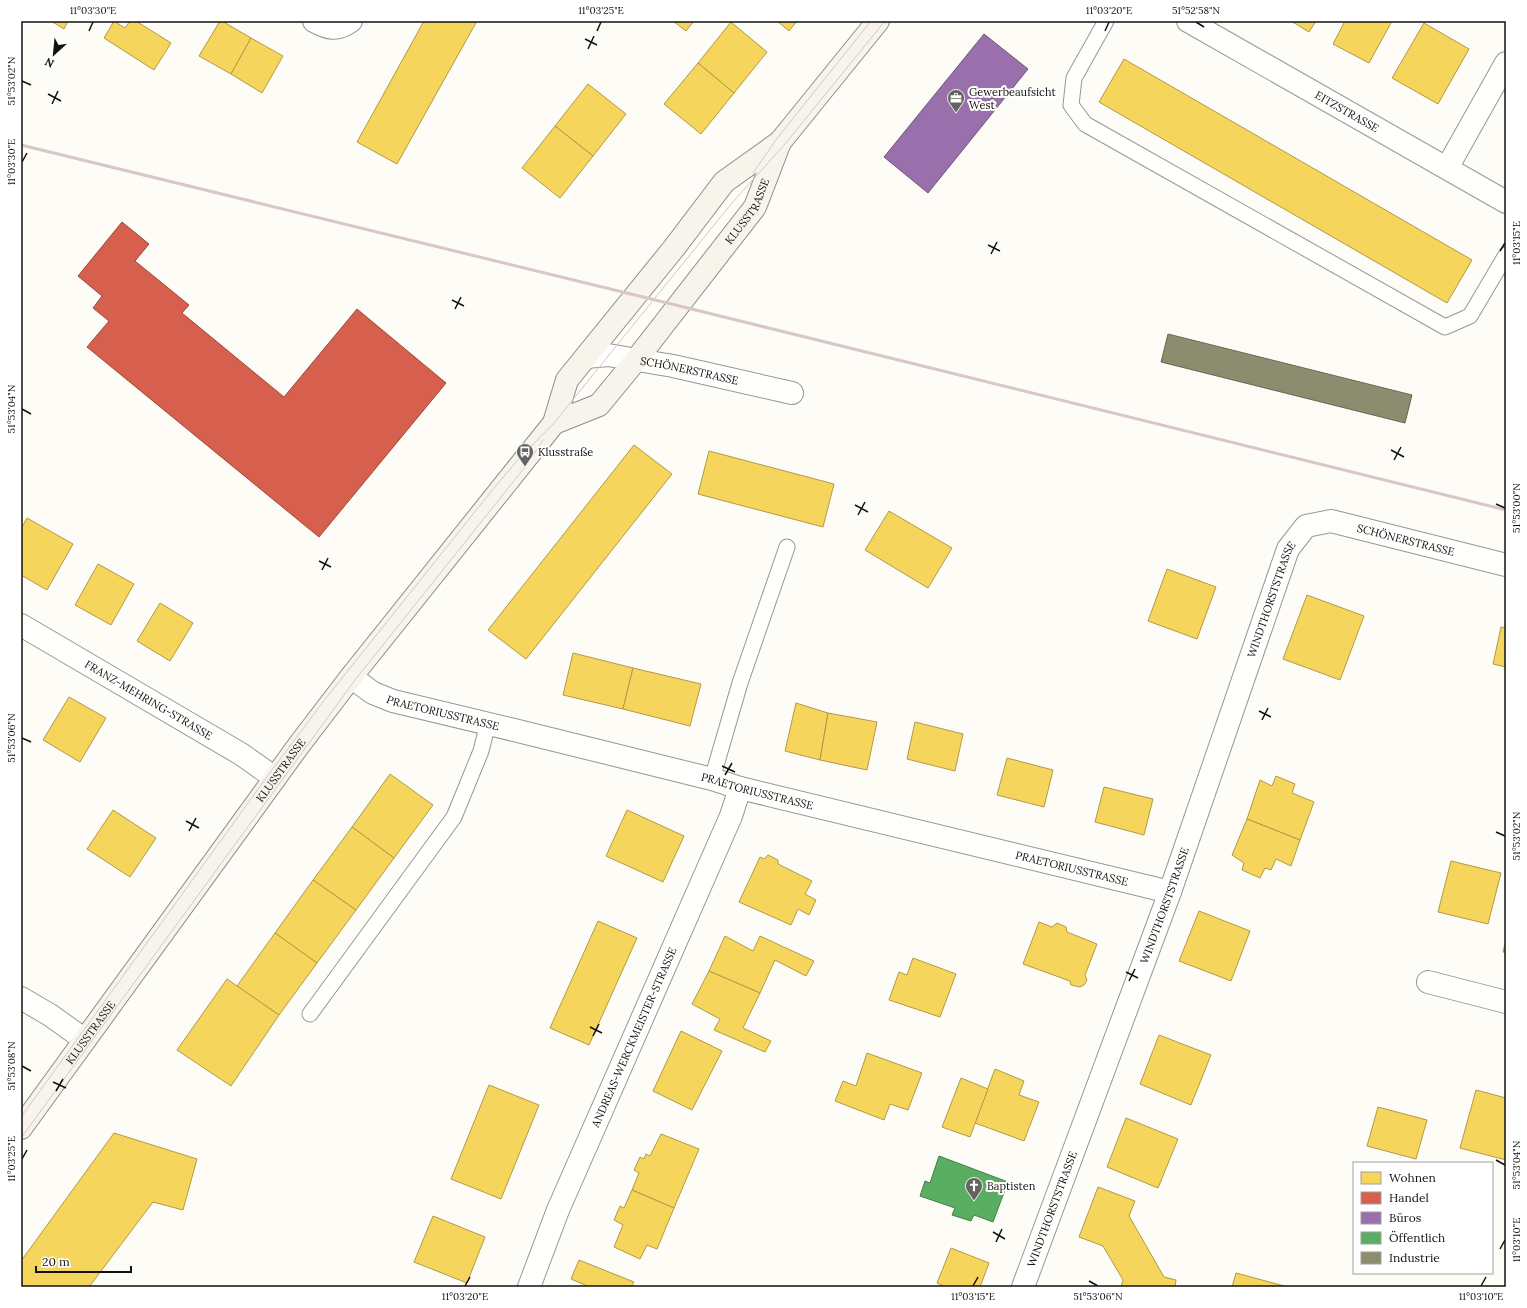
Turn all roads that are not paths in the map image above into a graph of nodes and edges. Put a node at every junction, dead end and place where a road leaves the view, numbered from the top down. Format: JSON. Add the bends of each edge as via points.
{"nodes":[{"id":1,"x":314,"y":21,"type":"edge"},
{"id":2,"x":351,"y":21,"type":"edge"},
{"id":3,"x":878,"y":21,"type":"edge"},
{"id":4,"x":1106,"y":21,"type":"edge"},
{"id":5,"x":1188,"y":21,"type":"edge"},
{"id":6,"x":1506,"y":63,"type":"edge"},
{"id":7,"x":780,"y":142,"type":"junction"},
{"id":8,"x":1446,"y":168,"type":"junction"},
{"id":9,"x":1506,"y":202,"type":"edge"},
{"id":10,"x":1506,"y":255,"type":"edge"},
{"id":11,"x":586,"y":357,"type":"junction"},
{"id":12,"x":636,"y":360,"type":"junction"},
{"id":13,"x":792,"y":393,"type":"dead end"},
{"id":14,"x":554,"y":423,"type":"junction"},
{"id":15,"x":1306,"y":526,"type":"joint"},
{"id":16,"x":787,"y":546,"type":"dead end"},
{"id":17,"x":1506,"y":565,"type":"edge"},
{"id":18,"x":21,"y":625,"type":"edge"},
{"id":19,"x":351,"y":677,"type":"junction"},
{"id":20,"x":488,"y":723,"type":"junction"},
{"id":21,"x":275,"y":778,"type":"junction"},
{"id":22,"x":712,"y":779,"type":"junction"},
{"id":23,"x":740,"y":788,"type":"junction"},
{"id":24,"x":1170,"y":892,"type":"junction"},
{"id":25,"x":1428,"y":982,"type":"dead end"},
{"id":26,"x":21,"y":998,"type":"edge"},
{"id":27,"x":1506,"y":1002,"type":"edge"},
{"id":28,"x":310,"y":1014,"type":"dead end"},
{"id":29,"x":85,"y":1040,"type":"junction"},
{"id":30,"x":21,"y":1128,"type":"edge"},
{"id":31,"x":529,"y":1287,"type":"edge"},
{"id":32,"x":1023,"y":1287,"type":"edge"}],
"edges":[{"from":1,"to":2,"type":"street","via":[[326,28],[343,26]]},
{"from":3,"to":7,"type":"street","name":"KLUSSTRASSE"},
{"from":4,"to":10,"type":"lane","via":[[1074,78],[1071,105],[1085,124],[1445,327],[1470,316]]},
{"from":5,"to":8,"type":"street","name":"EITZSTRASSE"},
{"from":6,"to":8,"type":"street"},
{"from":7,"to":11,"type":"street","name":"KLUSSTRASSE","via":[[724,182]]},
{"from":7,"to":12,"type":"street","name":"KLUSSTRASSE","via":[[755,207]]},
{"from":8,"to":9,"type":"street","name":"EITZSTRASSE"},
{"from":11,"to":12,"type":"street","name":"SCHÖNERSTRASSE","via":[[608,355]]},
{"from":11,"to":14,"type":"street","name":"KLUSSTRASSE","via":[[567,380]]},
{"from":12,"to":13,"type":"street","name":"SCHÖNERSTRASSE"},
{"from":12,"to":14,"type":"street","name":"KLUSSTRASSE","via":[[599,405]]},
{"from":14,"to":19,"type":"street","name":"KLUSSTRASSE"},
{"from":15,"to":17,"type":"street","name":"SCHÖNERSTRASSE","via":[[1331,521]]},
{"from":15,"to":24,"type":"street","name":"WINDTHORSTSTRASSE","via":[[1288,549]]},
{"from":16,"to":22,"type":"lane","via":[[740,683]]},
{"from":18,"to":21,"type":"street","name":"FRANZ-MEHRING-STRASSE","via":[[241,754]]},
{"from":19,"to":20,"type":"street","name":"PRAETORIUSSTRASSE","via":[[373,693],[393,701]]},
{"from":19,"to":21,"type":"street","name":"KLUSSTRASSE"},
{"from":20,"to":22,"type":"street","name":"PRAETORIUSSTRASSE"},
{"from":20,"to":28,"type":"lane","via":[[481,751],[454,817]]},
{"from":21,"to":29,"type":"street","name":"KLUSSTRASSE"},
{"from":22,"to":23,"type":"street","name":"PRAETORIUSSTRASSE"},
{"from":23,"to":24,"type":"street","name":"PRAETORIUSSTRASSE"},
{"from":23,"to":31,"type":"street","name":"ANDREAS-WERCKMEISTER-STRASSE","via":[[731,816],[558,1210]]},
{"from":24,"to":32,"type":"street","name":"WINDTHORSTSTRASSE"},
{"from":25,"to":27,"type":"street"},
{"from":26,"to":29,"type":"street"},
{"from":29,"to":30,"type":"street","name":"KLUSSTRASSE"}]}
